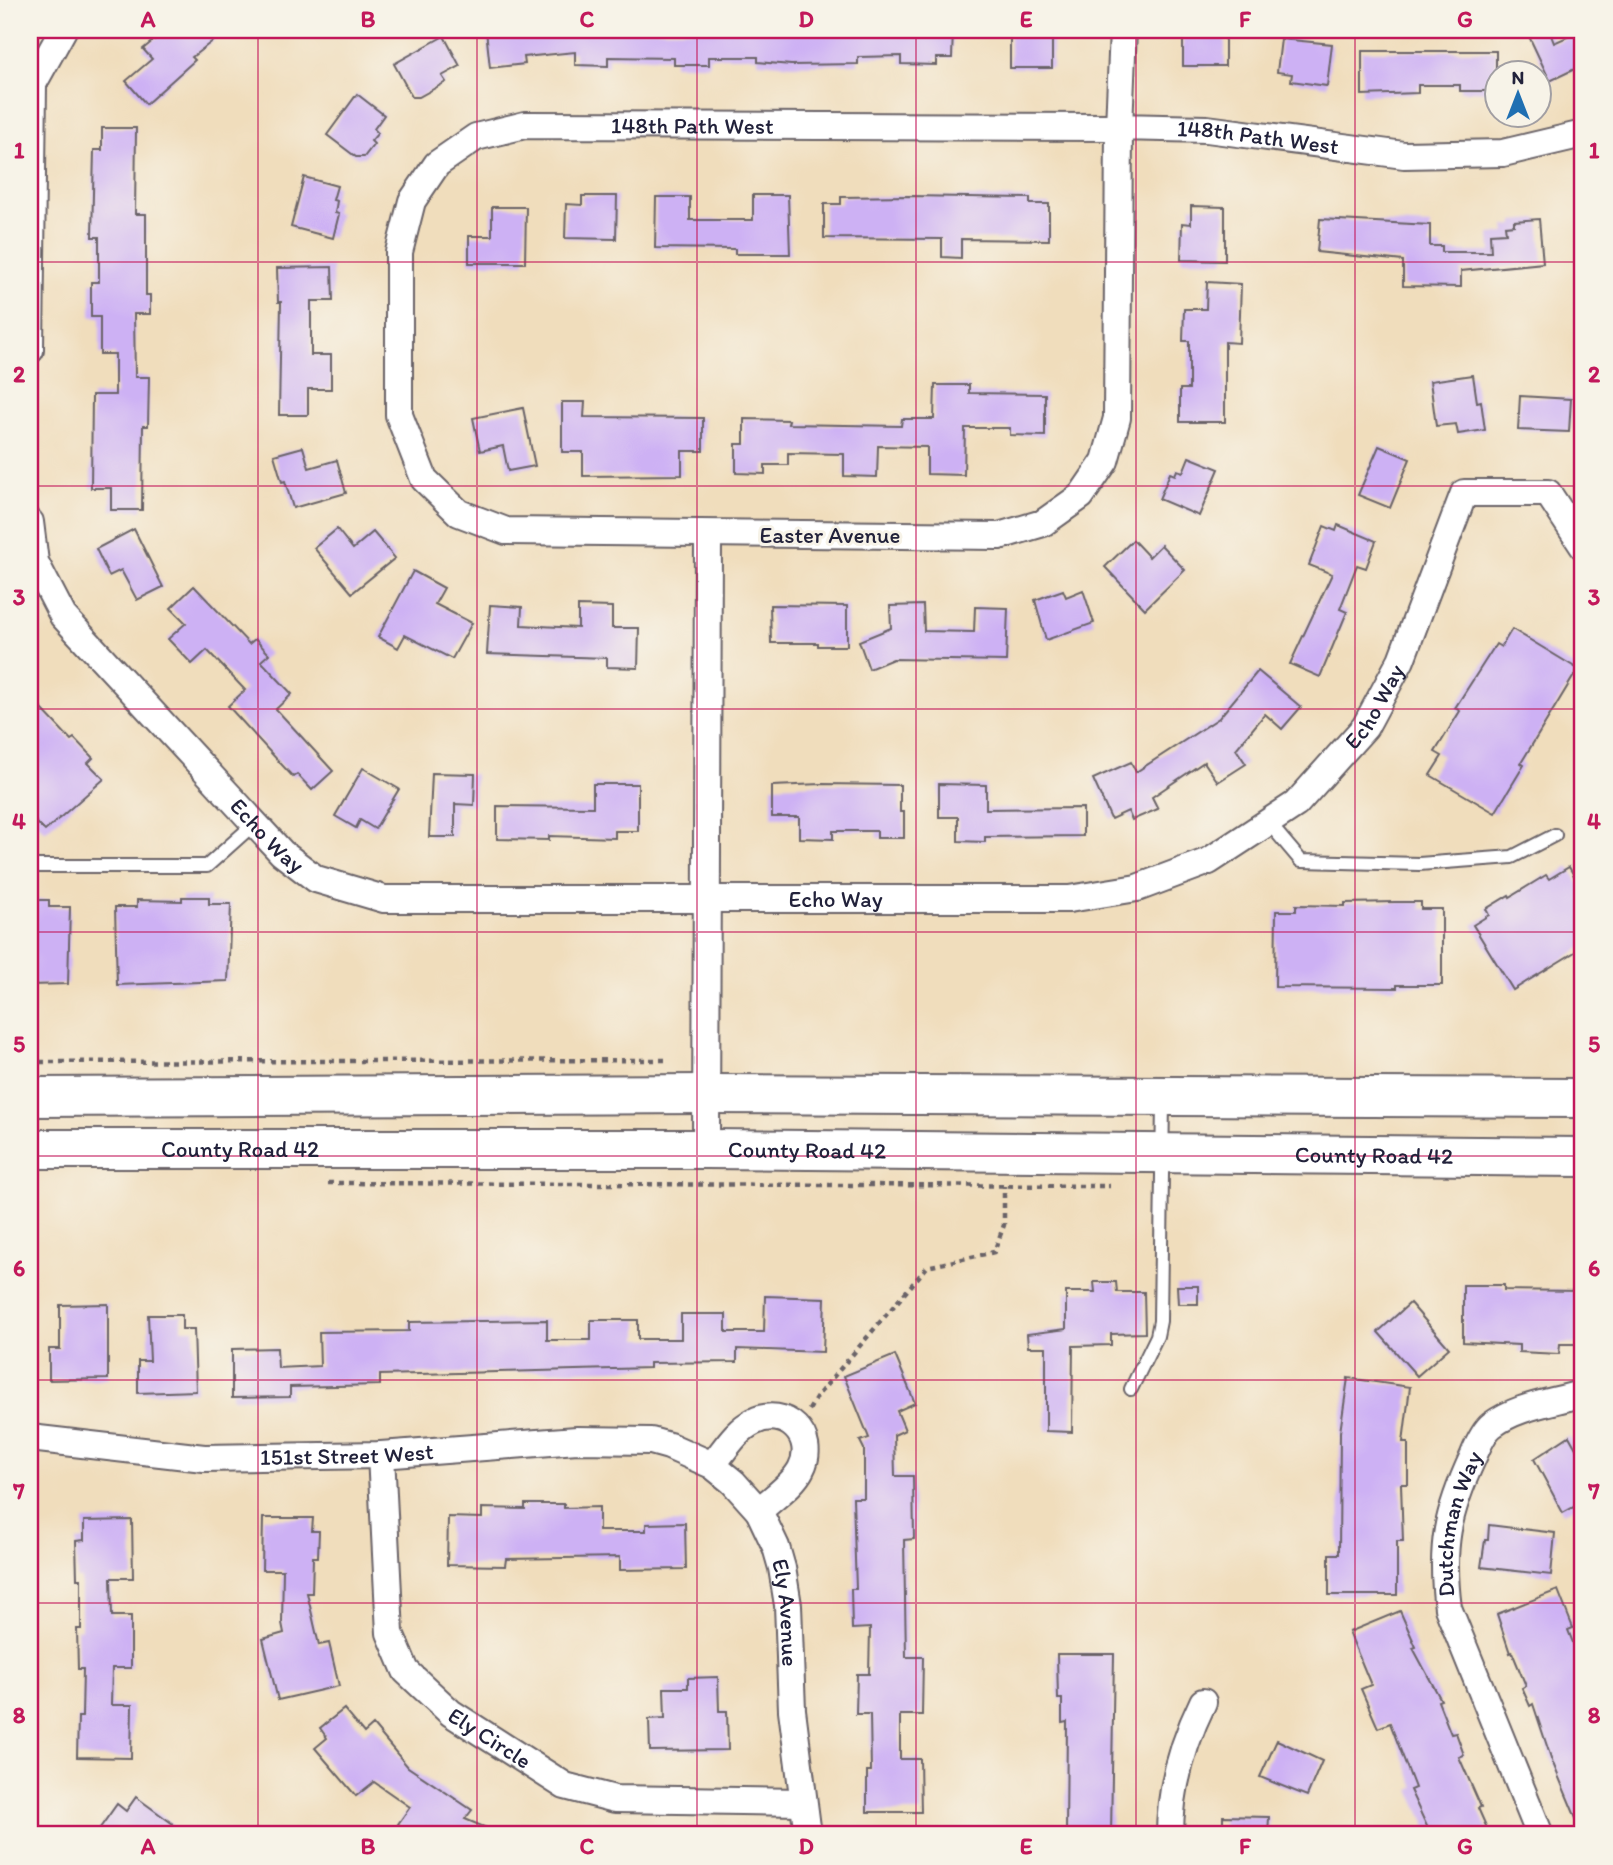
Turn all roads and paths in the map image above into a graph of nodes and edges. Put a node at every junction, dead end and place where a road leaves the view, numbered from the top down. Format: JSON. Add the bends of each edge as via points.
{"nodes":[{"id":1,"x":63,"y":30,"type":"edge"},
{"id":2,"x":1123,"y":30,"type":"edge"},
{"id":3,"x":1119,"y":127,"type":"junction"},
{"id":4,"x":1583,"y":134,"type":"edge"},
{"id":5,"x":30,"y":350,"type":"edge"},
{"id":6,"x":30,"y":522,"type":"edge"},
{"id":7,"x":708,"y":535,"type":"junction"},
{"id":8,"x":1583,"y":546,"type":"edge"},
{"id":9,"x":1268,"y":822,"type":"junction"},
{"id":10,"x":255,"y":824,"type":"junction"},
{"id":11,"x":1555,"y":835,"type":"dead end"},
{"id":12,"x":30,"y":866,"type":"edge"},
{"id":13,"x":707,"y":900,"type":"junction"},
{"id":14,"x":706,"y":1094,"type":"junction"},
{"id":15,"x":1163,"y":1096,"type":"junction"},
{"id":16,"x":30,"y":1097,"type":"edge"},
{"id":17,"x":1583,"y":1098,"type":"edge"},
{"id":18,"x":30,"y":1149,"type":"edge"},
{"id":19,"x":706,"y":1149,"type":"junction"},
{"id":20,"x":1583,"y":1157,"type":"edge"},
{"id":21,"x":1161,"y":1170,"type":"junction"},
{"id":22,"x":322,"y":1183,"type":"dead end"},
{"id":23,"x":1004,"y":1186,"type":"junction"},
{"id":24,"x":1131,"y":1389,"type":"dead end"},
{"id":25,"x":1583,"y":1393,"type":"edge"},
{"id":26,"x":798,"y":1428,"type":"junction"},
{"id":27,"x":30,"y":1438,"type":"edge"},
{"id":28,"x":666,"y":1445,"type":"joint"},
{"id":29,"x":381,"y":1455,"type":"junction"},
{"id":30,"x":712,"y":1465,"type":"junction"},
{"id":31,"x":759,"y":1511,"type":"junction"},
{"id":32,"x":1203,"y":1702,"type":"dead end"},
{"id":33,"x":803,"y":1802,"type":"junction"},
{"id":34,"x":808,"y":1835,"type":"edge"},
{"id":35,"x":1170,"y":1835,"type":"edge"},
{"id":36,"x":1540,"y":1835,"type":"edge"}],
"edges":[{"from":1,"to":5,"type":"street","via":[[33,84]]},
{"from":2,"to":3,"type":"street","name":"Easter Avenue"},
{"from":3,"to":4,"type":"street","name":"148th Path West","via":[[1207,129],[1404,155],[1503,153]]},
{"from":3,"to":7,"type":"street","name":"Easter Avenue","via":[[1117,418],[1105,461],[1081,496],[1043,523],[999,536]]},
{"from":3,"to":7,"type":"street","name":"148th Path West","via":[[525,125],[476,137],[437,164],[412,201],[399,252],[399,415],[424,479],[459,513],[506,531]]},
{"from":6,"to":10,"type":"street","name":"Echo Way","via":[[35,562],[63,616]]},
{"from":7,"to":13,"type":"street"},
{"from":8,"to":9,"type":"street","name":"Echo Way","via":[[1548,493],[1464,493],[1401,660],[1365,727],[1296,804]]},
{"from":9,"to":11,"type":"lane","via":[[1301,861],[1419,864],[1512,857]]},
{"from":9,"to":13,"type":"street","name":"Echo Way","via":[[1209,861],[1138,888],[1069,899]]},
{"from":10,"to":12,"type":"lane","via":[[207,866]]},
{"from":10,"to":13,"type":"street","name":"Echo Way","via":[[316,879],[384,899]]},
{"from":13,"to":14,"type":"street"},
{"from":14,"to":15,"type":"highway"},
{"from":14,"to":16,"type":"highway"},
{"from":14,"to":19,"type":"street"},
{"from":15,"to":17,"type":"highway"},
{"from":15,"to":21,"type":"lane"},
{"from":18,"to":19,"type":"highway","name":"County Road 42"},
{"from":19,"to":21,"type":"highway","name":"County Road 42"},
{"from":20,"to":21,"type":"highway","name":"County Road 42"},
{"from":21,"to":23,"type":"path"},
{"from":21,"to":24,"type":"lane","via":[[1160,1321]]},
{"from":22,"to":23,"type":"path"},
{"from":23,"to":26,"type":"path","via":[[1004,1225],[995,1252],[927,1267],[818,1395]]},
{"from":25,"to":36,"type":"street","name":"Dutchman Way","via":[[1516,1410],[1489,1427],[1457,1492],[1444,1543],[1448,1608]]},
{"from":26,"to":30,"type":"street","via":[[768,1417],[752,1422]]},
{"from":26,"to":31,"type":"street","via":[[804,1441],[803,1466]]},
{"from":27,"to":29,"type":"street","name":"151st Street West","via":[[204,1458]]},
{"from":28,"to":29,"type":"street","name":"151st Street West","via":[[577,1440]]},
{"from":28,"to":30,"type":"street","name":"Ely Avenue"},
{"from":29,"to":33,"type":"street","name":"Ely Circle","via":[[390,1633],[406,1671],[451,1713],[565,1786],[615,1799]]},
{"from":30,"to":31,"type":"street","name":"Ely Avenue"},
{"from":31,"to":33,"type":"street","name":"Ely Avenue","via":[[786,1586],[789,1673]]},
{"from":32,"to":35,"type":"street","via":[[1179,1760]]},
{"from":33,"to":34,"type":"street","name":"Ely Avenue"}]}
